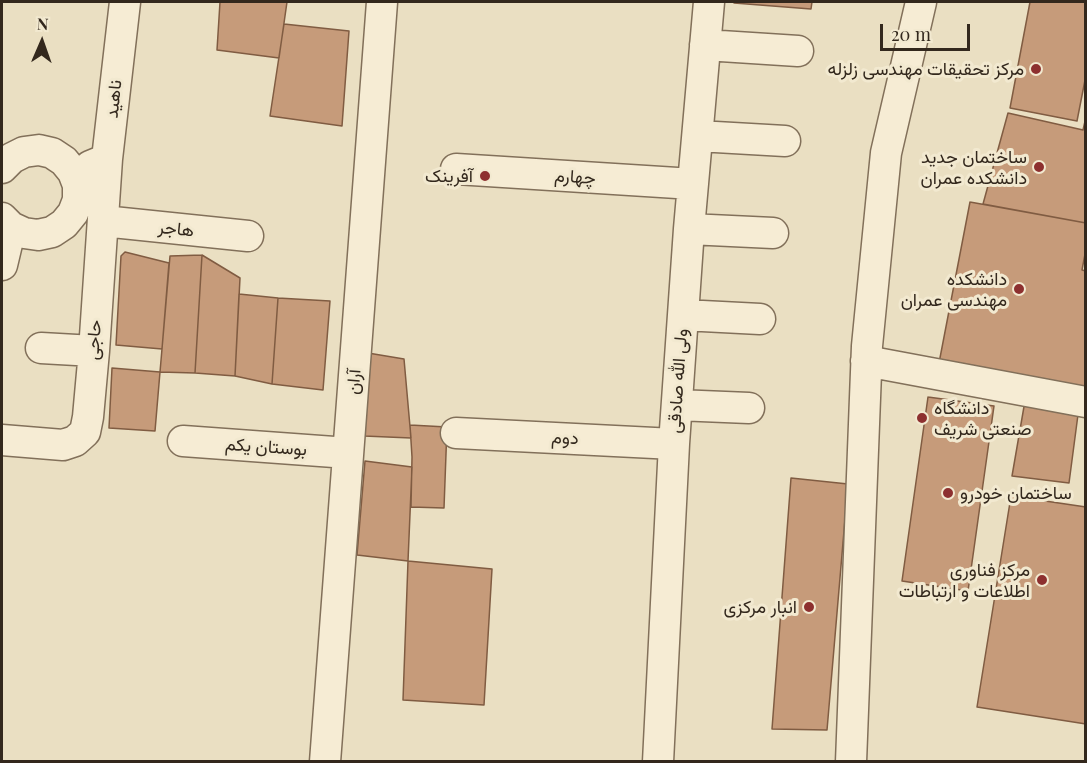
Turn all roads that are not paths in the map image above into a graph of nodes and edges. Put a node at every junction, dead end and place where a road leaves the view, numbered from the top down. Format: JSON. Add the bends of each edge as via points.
{"nodes":[{"id":1,"x":125,"y":2,"type":"edge"},
{"id":2,"x":382,"y":2,"type":"edge"},
{"id":3,"x":709,"y":2,"type":"edge"},
{"id":4,"x":921,"y":2,"type":"edge"},
{"id":5,"x":705,"y":45,"type":"junction"},
{"id":6,"x":798,"y":51,"type":"dead end"},
{"id":7,"x":698,"y":136,"type":"junction"},
{"id":8,"x":785,"y":141,"type":"dead end"},
{"id":9,"x":107,"y":159,"type":"junction"},
{"id":10,"x":2,"y":168,"type":"edge"},
{"id":11,"x":456,"y":169,"type":"dead end"},
{"id":12,"x":73,"y":172,"type":"junction"},
{"id":13,"x":693,"y":184,"type":"junction"},
{"id":14,"x":103,"y":221,"type":"junction"},
{"id":15,"x":6,"y":222,"type":"edge"},
{"id":16,"x":689,"y":229,"type":"junction"},
{"id":17,"x":773,"y":233,"type":"dead end"},
{"id":18,"x":248,"y":236,"type":"dead end"},
{"id":19,"x":2,"y":266,"type":"edge"},
{"id":20,"x":683,"y":315,"type":"junction"},
{"id":21,"x":760,"y":319,"type":"dead end"},
{"id":22,"x":41,"y":348,"type":"dead end"},
{"id":23,"x":94,"y":351,"type":"junction"},
{"id":24,"x":866,"y":361,"type":"junction"},
{"id":25,"x":1086,"y":402,"type":"edge"},
{"id":26,"x":677,"y":405,"type":"junction"},
{"id":27,"x":748,"y":408,"type":"dead end"},
{"id":28,"x":456,"y":433,"type":"dead end"},
{"id":29,"x":2,"y":441,"type":"edge"},
{"id":30,"x":183,"y":441,"type":"dead end"},
{"id":31,"x":674,"y":444,"type":"junction"},
{"id":32,"x":348,"y":453,"type":"junction"},
{"id":33,"x":325,"y":762,"type":"edge"},
{"id":34,"x":658,"y":762,"type":"edge"},
{"id":35,"x":851,"y":762,"type":"edge"}],
"edges":[{"from":1,"to":9,"type":"street","name":"ناهید"},
{"from":2,"to":32,"type":"street","name":"آران"},
{"from":3,"to":5,"type":"street","name":"ولی الله صادقی"},
{"from":4,"to":24,"type":"street","via":[[886,153]]},
{"from":5,"to":6,"type":"street"},
{"from":5,"to":7,"type":"street","name":"ولی الله صادقی"},
{"from":7,"to":8,"type":"street"},
{"from":7,"to":13,"type":"street","name":"ولی الله صادقی"},
{"from":9,"to":12,"type":"street"},
{"from":9,"to":14,"type":"street","name":"حاجی"},
{"from":10,"to":12,"type":"street","via":[[24,152],[39,150],[52,153]]},
{"from":11,"to":13,"type":"street","name":"چهارم"},
{"from":12,"to":15,"type":"street","via":[[78,200],[64,224],[38,235],[24,233]]},
{"from":13,"to":16,"type":"street","name":"ولی الله صادقی"},
{"from":14,"to":18,"type":"street","name":"هاجر"},
{"from":14,"to":23,"type":"street","name":"حاجی"},
{"from":15,"to":19,"type":"street"},
{"from":16,"to":17,"type":"street"},
{"from":16,"to":20,"type":"street","name":"ولی الله صادقی"},
{"from":20,"to":21,"type":"street"},
{"from":20,"to":26,"type":"street","name":"ولی الله صادقی"},
{"from":22,"to":23,"type":"street"},
{"from":23,"to":29,"type":"street","name":"حاجی","via":[[85,432],[63,445]]},
{"from":24,"to":25,"type":"street"},
{"from":24,"to":35,"type":"street"},
{"from":26,"to":27,"type":"street"},
{"from":26,"to":31,"type":"street","name":"ولی الله صادقی"},
{"from":28,"to":31,"type":"street","name":"دوم"},
{"from":30,"to":32,"type":"street","name":"بوستان یکم"},
{"from":31,"to":34,"type":"street","name":"ولی الله صادقی"},
{"from":32,"to":33,"type":"street","name":"آران"}]}
